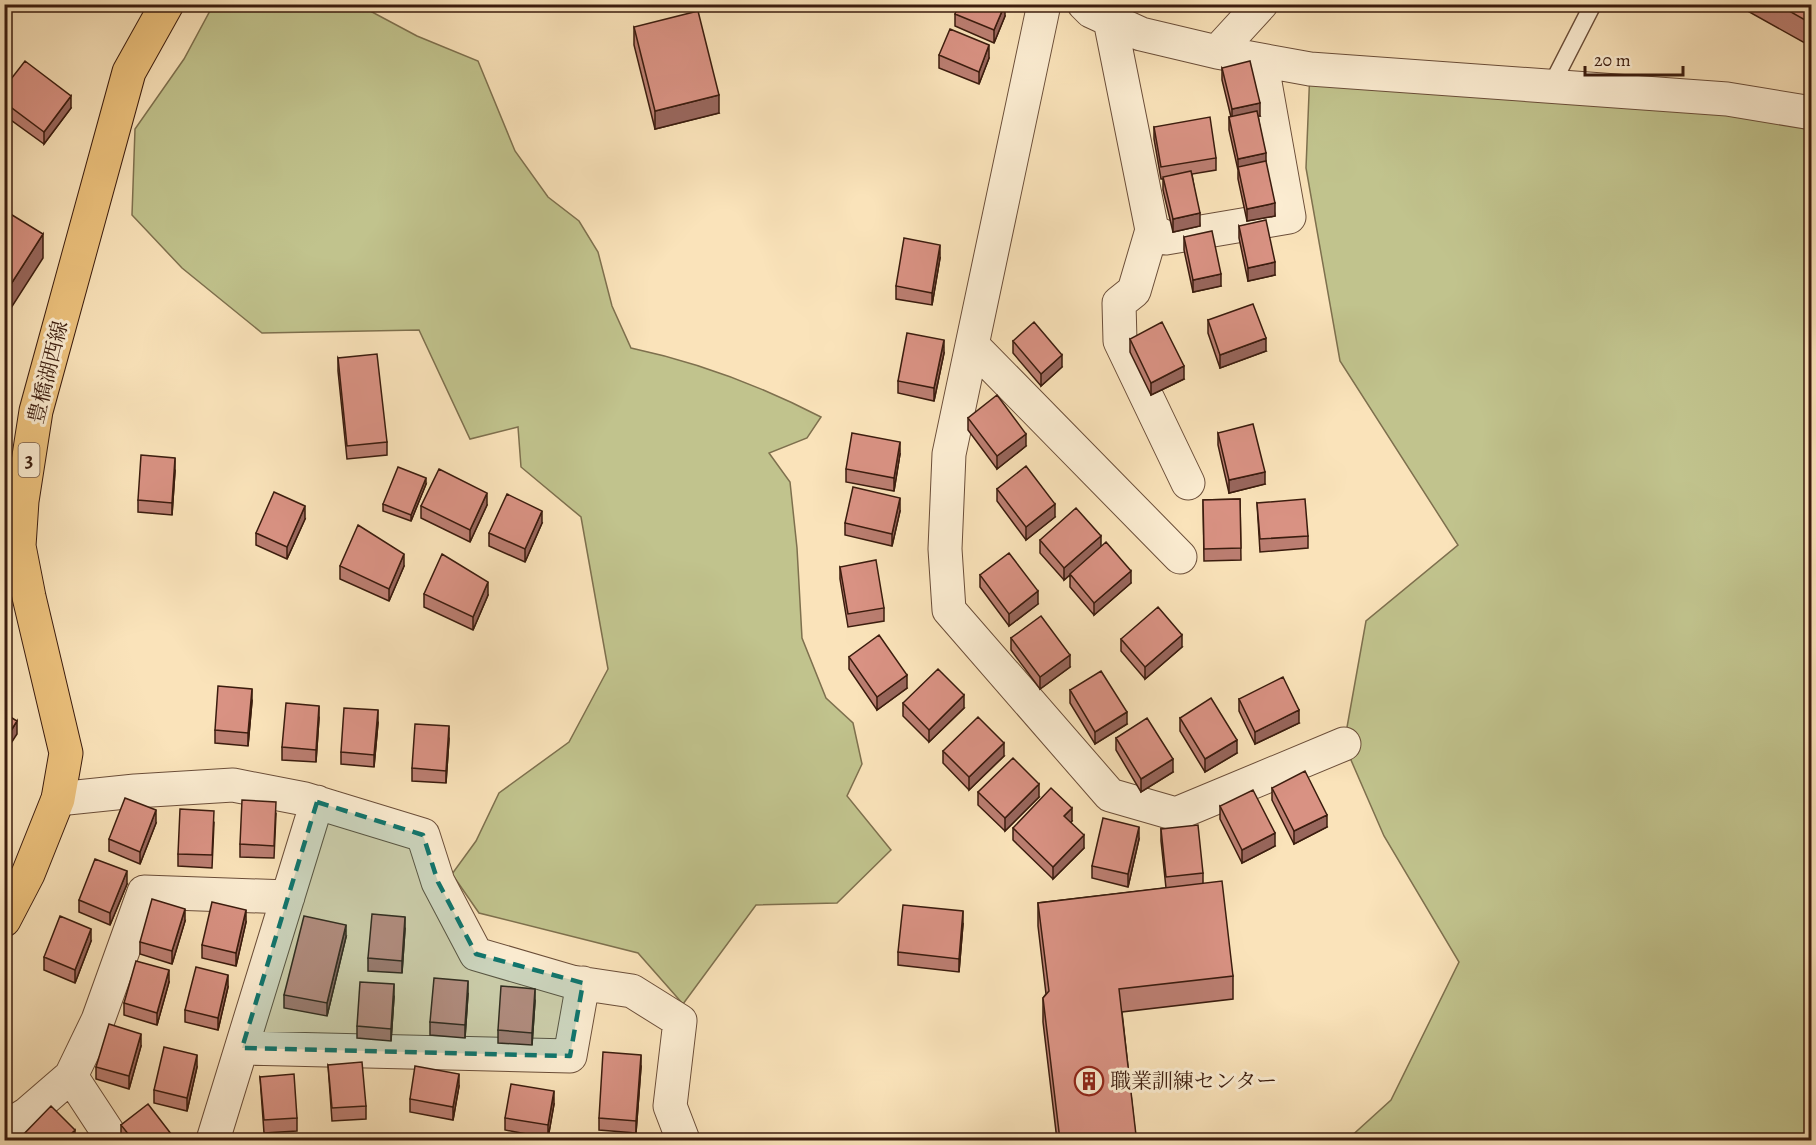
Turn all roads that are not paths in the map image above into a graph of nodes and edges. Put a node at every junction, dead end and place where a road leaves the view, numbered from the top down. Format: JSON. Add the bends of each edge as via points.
{"nodes":[{"id":1,"x":167,"y":4,"type":"edge"},
{"id":2,"x":1044,"y":4,"type":"edge"},
{"id":3,"x":1261,"y":4,"type":"edge"},
{"id":4,"x":1593,"y":4,"type":"edge"},
{"id":5,"x":1097,"y":12,"type":"edge"},
{"id":6,"x":1217,"y":52,"type":"junction"},
{"id":7,"x":1261,"y":60,"type":"junction"},
{"id":8,"x":1551,"y":86,"type":"junction"},
{"id":9,"x":1812,"y":112,"type":"edge"},
{"id":10,"x":1152,"y":230,"type":"junction"},
{"id":11,"x":972,"y":345,"type":"junction"},
{"id":12,"x":1188,"y":483,"type":"dead end"},
{"id":13,"x":11,"y":551,"type":"edge"},
{"id":14,"x":1180,"y":557,"type":"dead end"},
{"id":15,"x":1344,"y":744,"type":"dead end"},
{"id":16,"x":58,"y":799,"type":"junction"},
{"id":17,"x":317,"y":802,"type":"junction"},
{"id":18,"x":288,"y":897,"type":"junction"},
{"id":19,"x":4,"y":920,"type":"edge"},
{"id":20,"x":583,"y":983,"type":"junction"},
{"id":21,"x":242,"y":1048,"type":"junction"},
{"id":22,"x":71,"y":1076,"type":"junction"},
{"id":23,"x":4,"y":1128,"type":"edge"},
{"id":24,"x":113,"y":1140,"type":"edge"},
{"id":25,"x":213,"y":1140,"type":"edge"},
{"id":26,"x":683,"y":1140,"type":"edge"}],
"edges":[{"from":1,"to":13,"type":"main road","name":"豊橋湖西線","number":"3","via":[[125,84],[36,411]]},
{"from":2,"to":11,"type":"street"},
{"from":3,"to":6,"type":"street"},
{"from":4,"to":8,"type":"lane"},
{"from":5,"to":6,"type":"street","via":[[1141,34]]},
{"from":5,"to":10,"type":"street"},
{"from":6,"to":7,"type":"street"},
{"from":7,"to":8,"type":"street","via":[[1310,69]]},
{"from":7,"to":10,"type":"street","via":[[1289,217],[1166,238]]},
{"from":8,"to":9,"type":"street","via":[[1727,99]]},
{"from":10,"to":12,"type":"street","via":[[1134,291],[1119,303],[1120,341]]},
{"from":11,"to":14,"type":"street"},
{"from":11,"to":15,"type":"street","via":[[949,454],[945,549],[949,610],[1110,795],[1176,814]]},
{"from":13,"to":16,"type":"main road","name":"豊橋湖西線","number":"3","via":[[29,597],[66,753]]},
{"from":16,"to":17,"type":"street","via":[[233,785]]},
{"from":16,"to":19,"type":"main road","name":"豊橋湖西線","number":"3","via":[[28,874]]},
{"from":17,"to":18,"type":"street"},
{"from":17,"to":20,"type":"street","via":[[423,835],[438,882],[476,954]]},
{"from":18,"to":21,"type":"street"},
{"from":18,"to":22,"type":"street","via":[[144,892],[98,1020]]},
{"from":20,"to":21,"type":"street","via":[[570,1056]]},
{"from":20,"to":26,"type":"street","via":[[632,991],[680,1021],[670,1106]]},
{"from":21,"to":25,"type":"street"},
{"from":22,"to":23,"type":"street","via":[[27,1114]]},
{"from":22,"to":24,"type":"street"}]}
